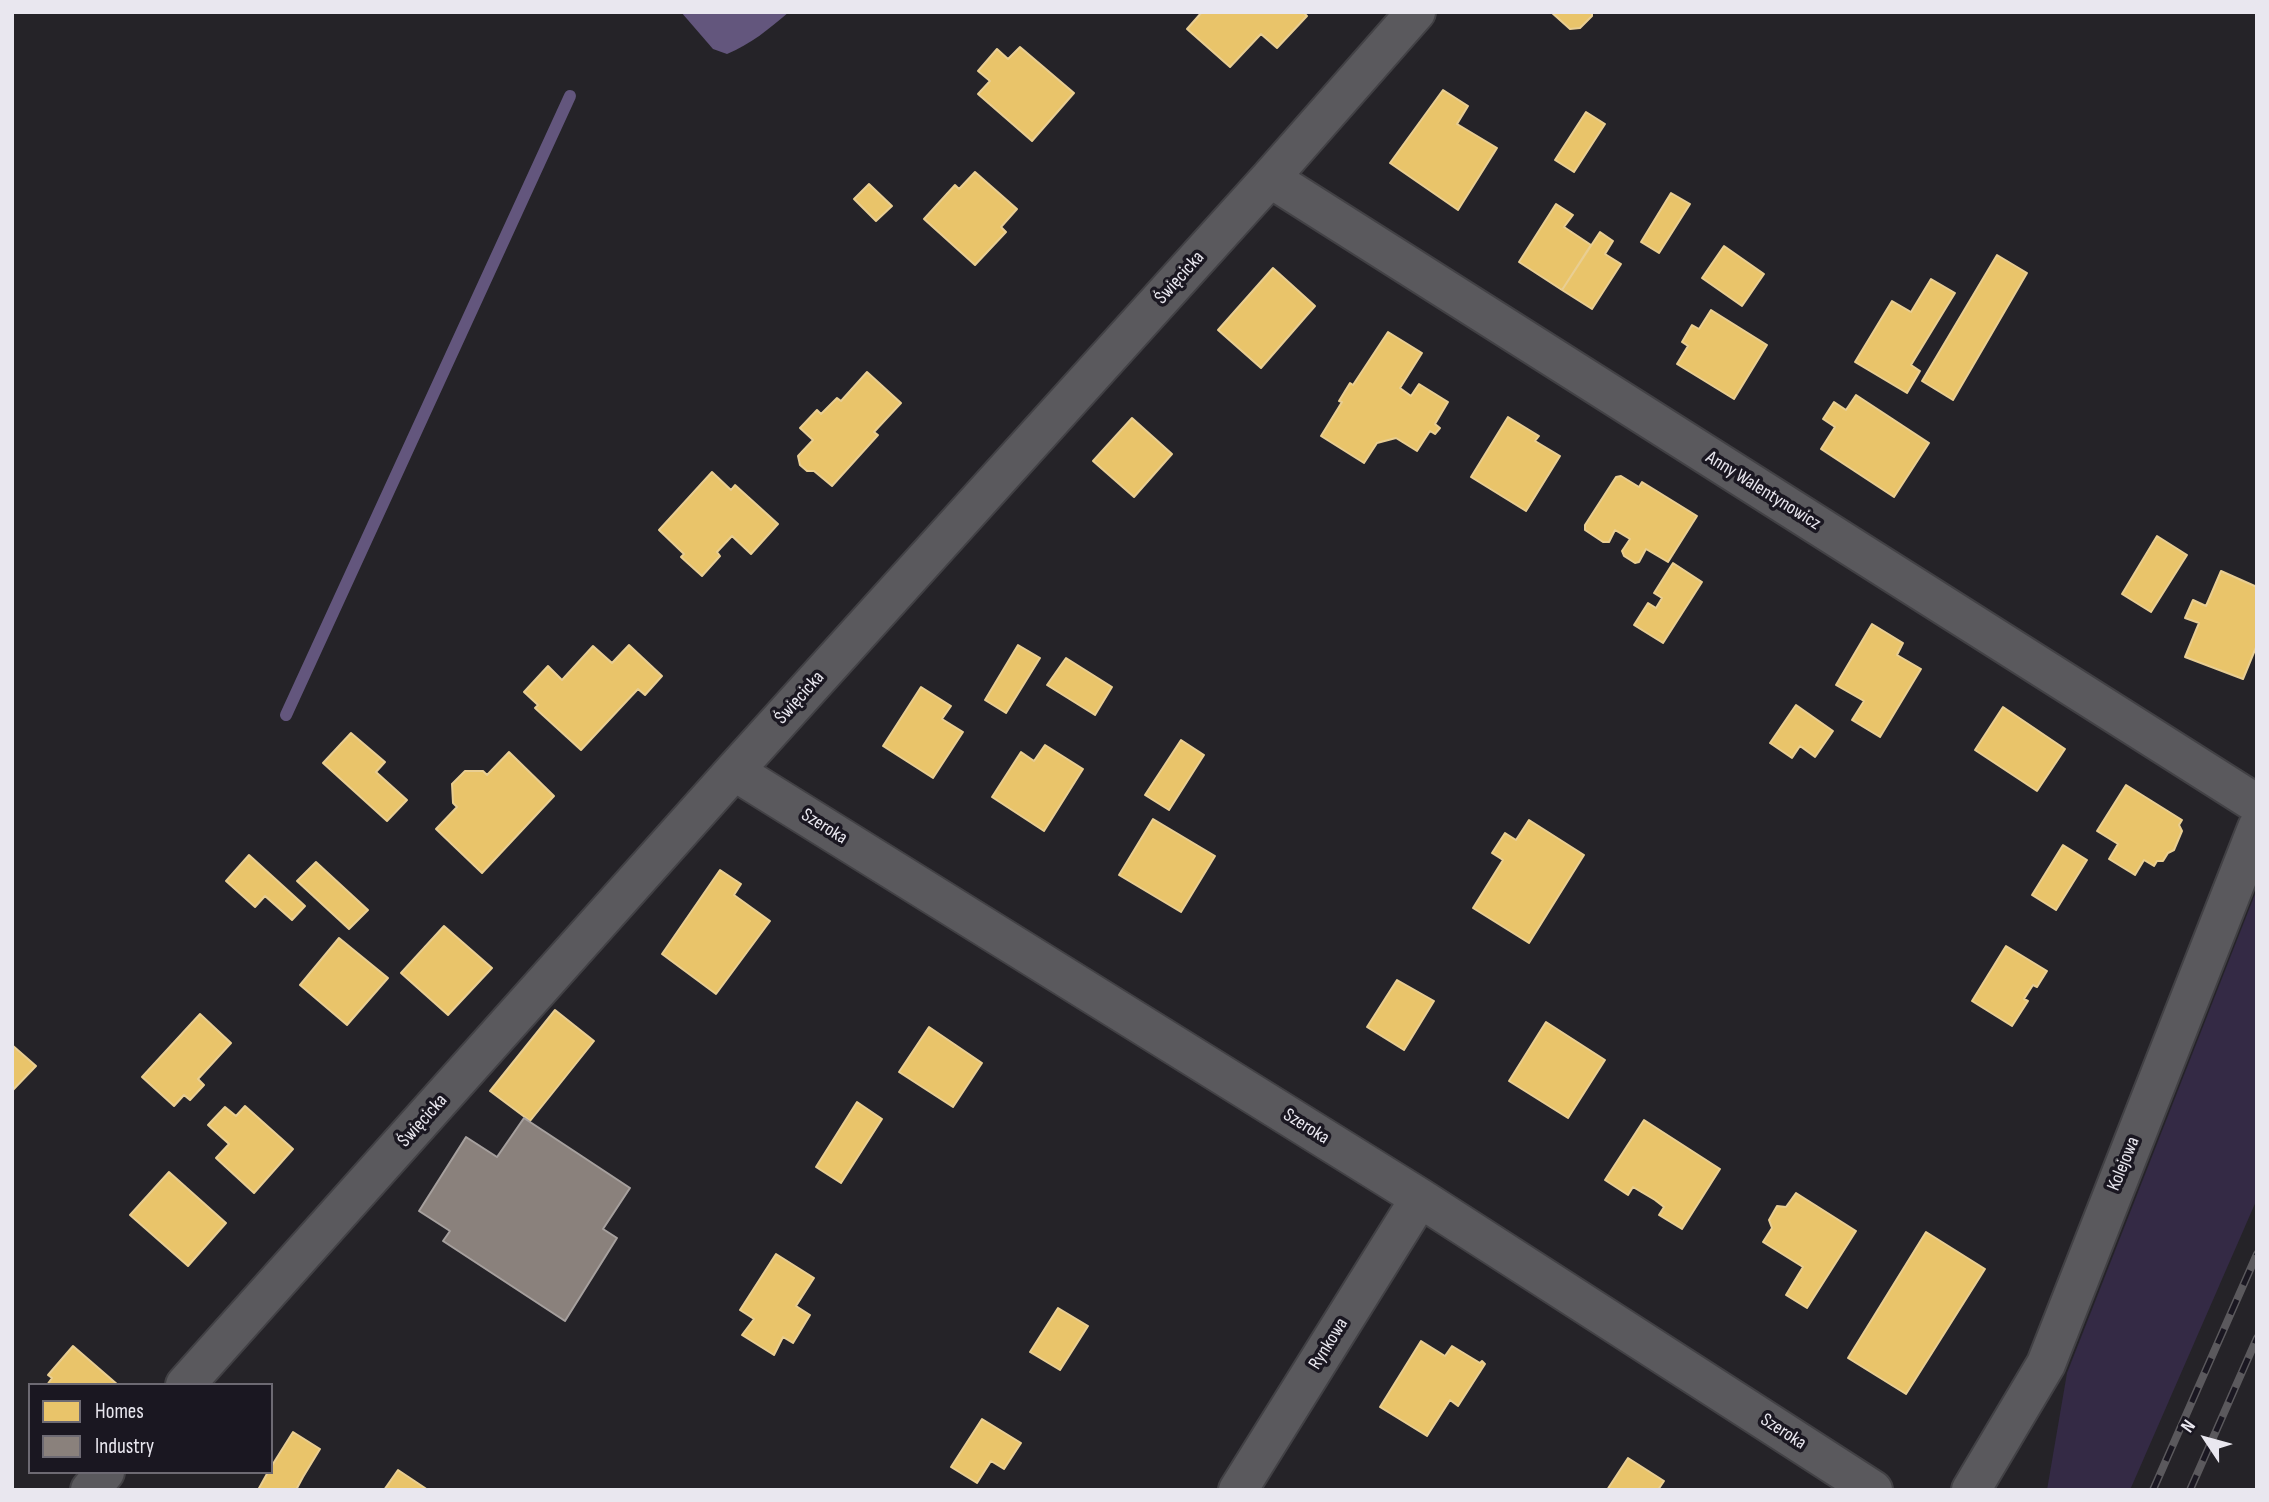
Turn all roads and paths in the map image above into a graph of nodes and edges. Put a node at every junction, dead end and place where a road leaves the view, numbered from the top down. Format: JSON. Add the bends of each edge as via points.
{"nodes":[{"id":1,"x":1416,"y":12,"type":"edge"},
{"id":2,"x":1270,"y":178,"type":"junction"},
{"id":3,"x":734,"y":771,"type":"junction"},
{"id":4,"x":2257,"y":804,"type":"edge"},
{"id":5,"x":2257,"y":828,"type":"edge"},
{"id":6,"x":1420,"y":1198,"type":"junction"},
{"id":7,"x":187,"y":1383,"type":"edge"},
{"id":8,"x":103,"y":1474,"type":"edge"},
{"id":9,"x":89,"y":1490,"type":"edge"},
{"id":10,"x":1238,"y":1490,"type":"edge"},
{"id":11,"x":1873,"y":1490,"type":"edge"},
{"id":12,"x":1971,"y":1490,"type":"edge"}],
"edges":[{"from":1,"to":2,"type":"street","name":"Święcicka"},
{"from":2,"to":3,"type":"street","name":"Święcicka"},
{"from":2,"to":4,"type":"street","name":"Anny Walentynowicz"},
{"from":3,"to":6,"type":"street","name":"Szeroka"},
{"from":3,"to":7,"type":"street","name":"Święcicka"},
{"from":5,"to":12,"type":"street","name":"Kolejowa","via":[[2046,1364]]},
{"from":6,"to":10,"type":"street","name":"Rynkowa"},
{"from":6,"to":11,"type":"street","name":"Szeroka"},
{"from":8,"to":9,"type":"street"}]}
